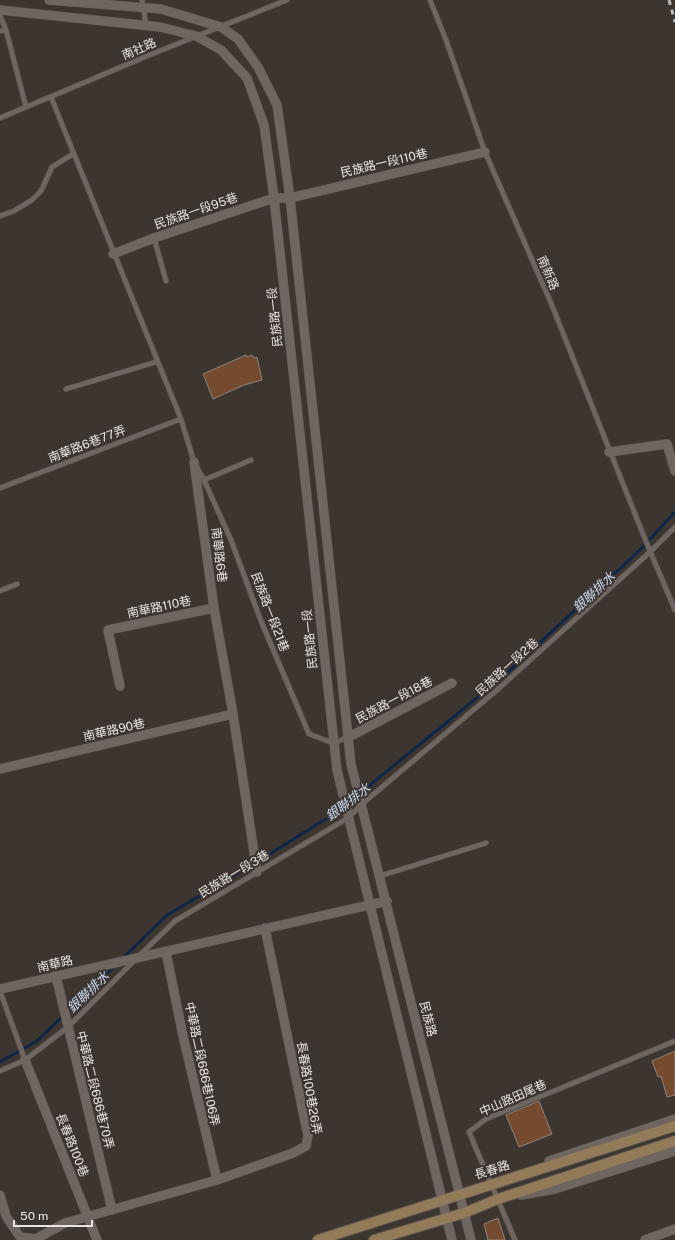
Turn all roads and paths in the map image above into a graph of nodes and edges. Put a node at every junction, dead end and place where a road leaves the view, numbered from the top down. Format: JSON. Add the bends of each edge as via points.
{"nodes":[{"id":1,"x":49,"y":0,"type":"edge"},
{"id":2,"x":287,"y":0,"type":"edge"},
{"id":3,"x":430,"y":0,"type":"edge"},
{"id":4,"x":143,"y":4,"type":"edge"},
{"id":5,"x":0,"y":10,"type":"edge"},
{"id":6,"x":0,"y":16,"type":"edge"},
{"id":7,"x":146,"y":25,"type":"junction"},
{"id":8,"x":221,"y":27,"type":"junction"},
{"id":9,"x":6,"y":30,"type":"junction"},
{"id":10,"x":0,"y":31,"type":"edge"},
{"id":11,"x":196,"y":36,"type":"junction"},
{"id":12,"x":51,"y":97,"type":"junction"},
{"id":13,"x":26,"y":107,"type":"junction"},
{"id":14,"x":0,"y":118,"type":"edge"},
{"id":15,"x":485,"y":152,"type":"junction"},
{"id":16,"x":73,"y":154,"type":"junction"},
{"id":17,"x":274,"y":198,"type":"junction"},
{"id":18,"x":290,"y":198,"type":"junction"},
{"id":19,"x":0,"y":216,"type":"edge"},
{"id":20,"x":154,"y":238,"type":"junction"},
{"id":21,"x":113,"y":254,"type":"junction"},
{"id":22,"x":166,"y":281,"type":"dead end"},
{"id":23,"x":156,"y":362,"type":"junction"},
{"id":24,"x":66,"y":389,"type":"dead end"},
{"id":25,"x":180,"y":419,"type":"junction"},
{"id":26,"x":610,"y":452,"type":"junction"},
{"id":27,"x":251,"y":460,"type":"dead end"},
{"id":28,"x":194,"y":462,"type":"junction"},
{"id":29,"x":675,"y":471,"type":"edge"},
{"id":30,"x":204,"y":480,"type":"junction"},
{"id":31,"x":0,"y":488,"type":"edge"},
{"id":32,"x":675,"y":527,"type":"edge"},
{"id":33,"x":650,"y":552,"type":"junction"},
{"id":34,"x":17,"y":584,"type":"dead end"},
{"id":35,"x":0,"y":591,"type":"edge"},
{"id":36,"x":214,"y":608,"type":"junction"},
{"id":37,"x":675,"y":610,"type":"edge"},
{"id":38,"x":337,"y":640,"type":"junction"},
{"id":39,"x":322,"y":641,"type":"junction"},
{"id":40,"x":452,"y":683,"type":"dead end"},
{"id":41,"x":120,"y":686,"type":"dead end"},
{"id":42,"x":233,"y":714,"type":"junction"},
{"id":43,"x":347,"y":738,"type":"junction"},
{"id":44,"x":333,"y":743,"type":"junction"},
{"id":45,"x":0,"y":768,"type":"edge"},
{"id":46,"x":360,"y":798,"type":"junction"},
{"id":47,"x":346,"y":810,"type":"junction"},
{"id":48,"x":486,"y":843,"type":"dead end"},
{"id":49,"x":256,"y":866,"type":"junction"},
{"id":50,"x":380,"y":876,"type":"junction"},
{"id":51,"x":386,"y":901,"type":"junction"},
{"id":52,"x":370,"y":905,"type":"junction"},
{"id":53,"x":265,"y":928,"type":"junction"},
{"id":54,"x":166,"y":952,"type":"junction"},
{"id":55,"x":139,"y":957,"type":"junction"},
{"id":56,"x":56,"y":976,"type":"junction"},
{"id":57,"x":0,"y":990,"type":"edge"},
{"id":58,"x":66,"y":1019,"type":"junction"},
{"id":59,"x":675,"y":1041,"type":"edge"},
{"id":60,"x":24,"y":1057,"type":"junction"},
{"id":61,"x":0,"y":1071,"type":"edge"},
{"id":62,"x":675,"y":1119,"type":"edge"},
{"id":63,"x":675,"y":1126,"type":"edge"},
{"id":64,"x":675,"y":1141,"type":"edge"},
{"id":65,"x":675,"y":1152,"type":"edge"},
{"id":66,"x":513,"y":1177,"type":"junction"},
{"id":67,"x":217,"y":1180,"type":"junction"},
{"id":68,"x":491,"y":1184,"type":"junction"},
{"id":69,"x":0,"y":1195,"type":"edge"},
{"id":70,"x":460,"y":1195,"type":"junction"},
{"id":71,"x":498,"y":1199,"type":"junction"},
{"id":72,"x":442,"y":1200,"type":"junction"},
{"id":73,"x":112,"y":1210,"type":"junction"},
{"id":74,"x":464,"y":1213,"type":"junction"},
{"id":75,"x":88,"y":1217,"type":"junction"},
{"id":76,"x":447,"y":1217,"type":"junction"},
{"id":77,"x":675,"y":1229,"type":"edge"},
{"id":78,"x":97,"y":1240,"type":"edge"},
{"id":79,"x":318,"y":1240,"type":"edge"},
{"id":80,"x":374,"y":1240,"type":"edge"},
{"id":81,"x":452,"y":1240,"type":"edge"},
{"id":82,"x":471,"y":1240,"type":"edge"},
{"id":83,"x":515,"y":1240,"type":"edge"},
{"id":84,"x":645,"y":1240,"type":"edge"}],
"edges":[{"from":1,"to":4,"type":"street"},
{"from":2,"to":8,"type":"lane","name":"南社路"},
{"from":3,"to":15,"type":"lane","name":"南新路"},
{"from":4,"to":7,"type":"lane","name":"南社路"},
{"from":4,"to":8,"type":"street"},
{"from":5,"to":7,"type":"street","name":"民族路一段"},
{"from":6,"to":9,"type":"lane"},
{"from":7,"to":11,"type":"street","name":"民族路一段"},
{"from":8,"to":11,"type":"lane","name":"南社路"},
{"from":8,"to":18,"type":"street","via":[[238,39],[258,67],[277,105]]},
{"from":9,"to":10,"type":"lane"},
{"from":9,"to":13,"type":"lane"},
{"from":11,"to":12,"type":"lane","name":"南社路"},
{"from":11,"to":17,"type":"street","name":"民族路一段","via":[[221,50],[247,78],[264,125]]},
{"from":12,"to":13,"type":"lane","name":"南社路"},
{"from":12,"to":16,"type":"lane","name":"南華路6巷"},
{"from":13,"to":14,"type":"lane","name":"南社路"},
{"from":15,"to":18,"type":"street","name":"民族路一段110巷"},
{"from":15,"to":26,"type":"lane","name":"南新路","via":[[551,303]]},
{"from":16,"to":19,"type":"lane","via":[[52,167],[41,191],[32,200]]},
{"from":16,"to":21,"type":"lane","name":"南華路6巷"},
{"from":17,"to":18,"type":"street","name":"民族路一段95巷"},
{"from":17,"to":20,"type":"street","name":"民族路一段95巷"},
{"from":17,"to":39,"type":"street","name":"民族路一段"},
{"from":18,"to":38,"type":"street"},
{"from":20,"to":21,"type":"street","name":"民族路一段95巷"},
{"from":20,"to":22,"type":"lane"},
{"from":21,"to":23,"type":"lane","name":"南華路6巷"},
{"from":23,"to":24,"type":"lane"},
{"from":23,"to":25,"type":"lane","name":"南華路6巷"},
{"from":25,"to":28,"type":"lane","name":"南華路6巷"},
{"from":25,"to":31,"type":"lane","name":"南華路6巷77弄"},
{"from":26,"to":29,"type":"street","via":[[667,444]]},
{"from":26,"to":33,"type":"lane","name":"南新路"},
{"from":27,"to":30,"type":"lane"},
{"from":28,"to":30,"type":"lane","name":"民族路一段21巷"},
{"from":28,"to":36,"type":"street","name":"南華路6巷"},
{"from":30,"to":44,"type":"lane","name":"民族路一段21巷","via":[[231,540],[261,621],[309,734]]},
{"from":32,"to":33,"type":"lane","name":"民族路一段2巷"},
{"from":33,"to":37,"type":"lane"},
{"from":33,"to":46,"type":"lane","name":"民族路一段2巷","via":[[498,690]]},
{"from":34,"to":35,"type":"lane"},
{"from":36,"to":41,"type":"street","name":"南華路110巷","via":[[108,630]]},
{"from":36,"to":42,"type":"street","name":"南華路6巷"},
{"from":38,"to":39,"type":"street"},
{"from":38,"to":43,"type":"street"},
{"from":39,"to":44,"type":"street","name":"民族路一段"},
{"from":40,"to":43,"type":"street","name":"民族路一段18巷"},
{"from":42,"to":45,"type":"street","name":"南華路90巷"},
{"from":42,"to":49,"type":"street","name":"南華路6巷"},
{"from":43,"to":44,"type":"lane"},
{"from":43,"to":46,"type":"street"},
{"from":44,"to":47,"type":"street","name":"民族路一段","via":[[336,770]]},
{"from":46,"to":47,"type":"lane","name":"民族路一段2巷"},
{"from":46,"to":50,"type":"street","name":"民族路"},
{"from":47,"to":49,"type":"lane","name":"民族路一段3巷"},
{"from":47,"to":52,"type":"street"},
{"from":48,"to":50,"type":"lane"},
{"from":49,"to":55,"type":"lane","name":"民族路一段3巷","via":[[175,920]]},
{"from":50,"to":51,"type":"street","name":"民族路"},
{"from":51,"to":52,"type":"street","name":"南華路"},
{"from":51,"to":70,"type":"street","name":"民族路"},
{"from":52,"to":53,"type":"street","name":"南華路"},
{"from":52,"to":72,"type":"street"},
{"from":53,"to":54,"type":"street","name":"南華路"},
{"from":53,"to":67,"type":"street","name":"長春路100巷26弄","via":[[308,1136],[306,1146],[293,1153]]},
{"from":54,"to":55,"type":"street","name":"南華路"},
{"from":54,"to":67,"type":"street","name":"中華路二段686巷106弄"},
{"from":55,"to":56,"type":"street","name":"南華路"},
{"from":55,"to":58,"type":"lane","name":"民族路一段3巷"},
{"from":56,"to":57,"type":"street","name":"南華路"},
{"from":56,"to":58,"type":"street","name":"中華路二段686巷70弄"},
{"from":57,"to":60,"type":"lane","name":"南華路"},
{"from":58,"to":60,"type":"lane","name":"民族路一段3巷"},
{"from":58,"to":73,"type":"street","name":"中華路二段686巷70弄"},
{"from":59,"to":68,"type":"lane","name":"中山路田尾巷","via":[[486,1119],[469,1132]]},
{"from":60,"to":61,"type":"lane","name":"民族路一段3巷"},
{"from":60,"to":75,"type":"street","name":"長春路100巷"},
{"from":62,"to":66,"type":"street","via":[[546,1162]]},
{"from":63,"to":66,"type":"street","name":"長春路"},
{"from":64,"to":71,"type":"street"},
{"from":65,"to":71,"type":"street","via":[[555,1189]]},
{"from":66,"to":68,"type":"street","name":"長春路"},
{"from":67,"to":73,"type":"street","name":"長春路100巷26弄"},
{"from":68,"to":70,"type":"street","name":"長春路"},
{"from":68,"to":71,"type":"lane","name":"中山路田尾巷"},
{"from":69,"to":75,"type":"street","via":[[6,1216],[20,1237],[36,1239],[55,1227]]},
{"from":70,"to":72,"type":"street","name":"長春路"},
{"from":70,"to":74,"type":"street","name":"民族路"},
{"from":71,"to":74,"type":"street"},
{"from":71,"to":83,"type":"lane","name":"中山路田尾巷"},
{"from":72,"to":76,"type":"street"},
{"from":72,"to":79,"type":"street","name":"長春路"},
{"from":73,"to":75,"type":"street","name":"長春路100巷26弄"},
{"from":74,"to":76,"type":"street"},
{"from":74,"to":82,"type":"street","name":"民族路"},
{"from":75,"to":78,"type":"street","name":"長春路100巷"},
{"from":76,"to":80,"type":"street"},
{"from":76,"to":81,"type":"street"},
{"from":77,"to":84,"type":"street"}]}
